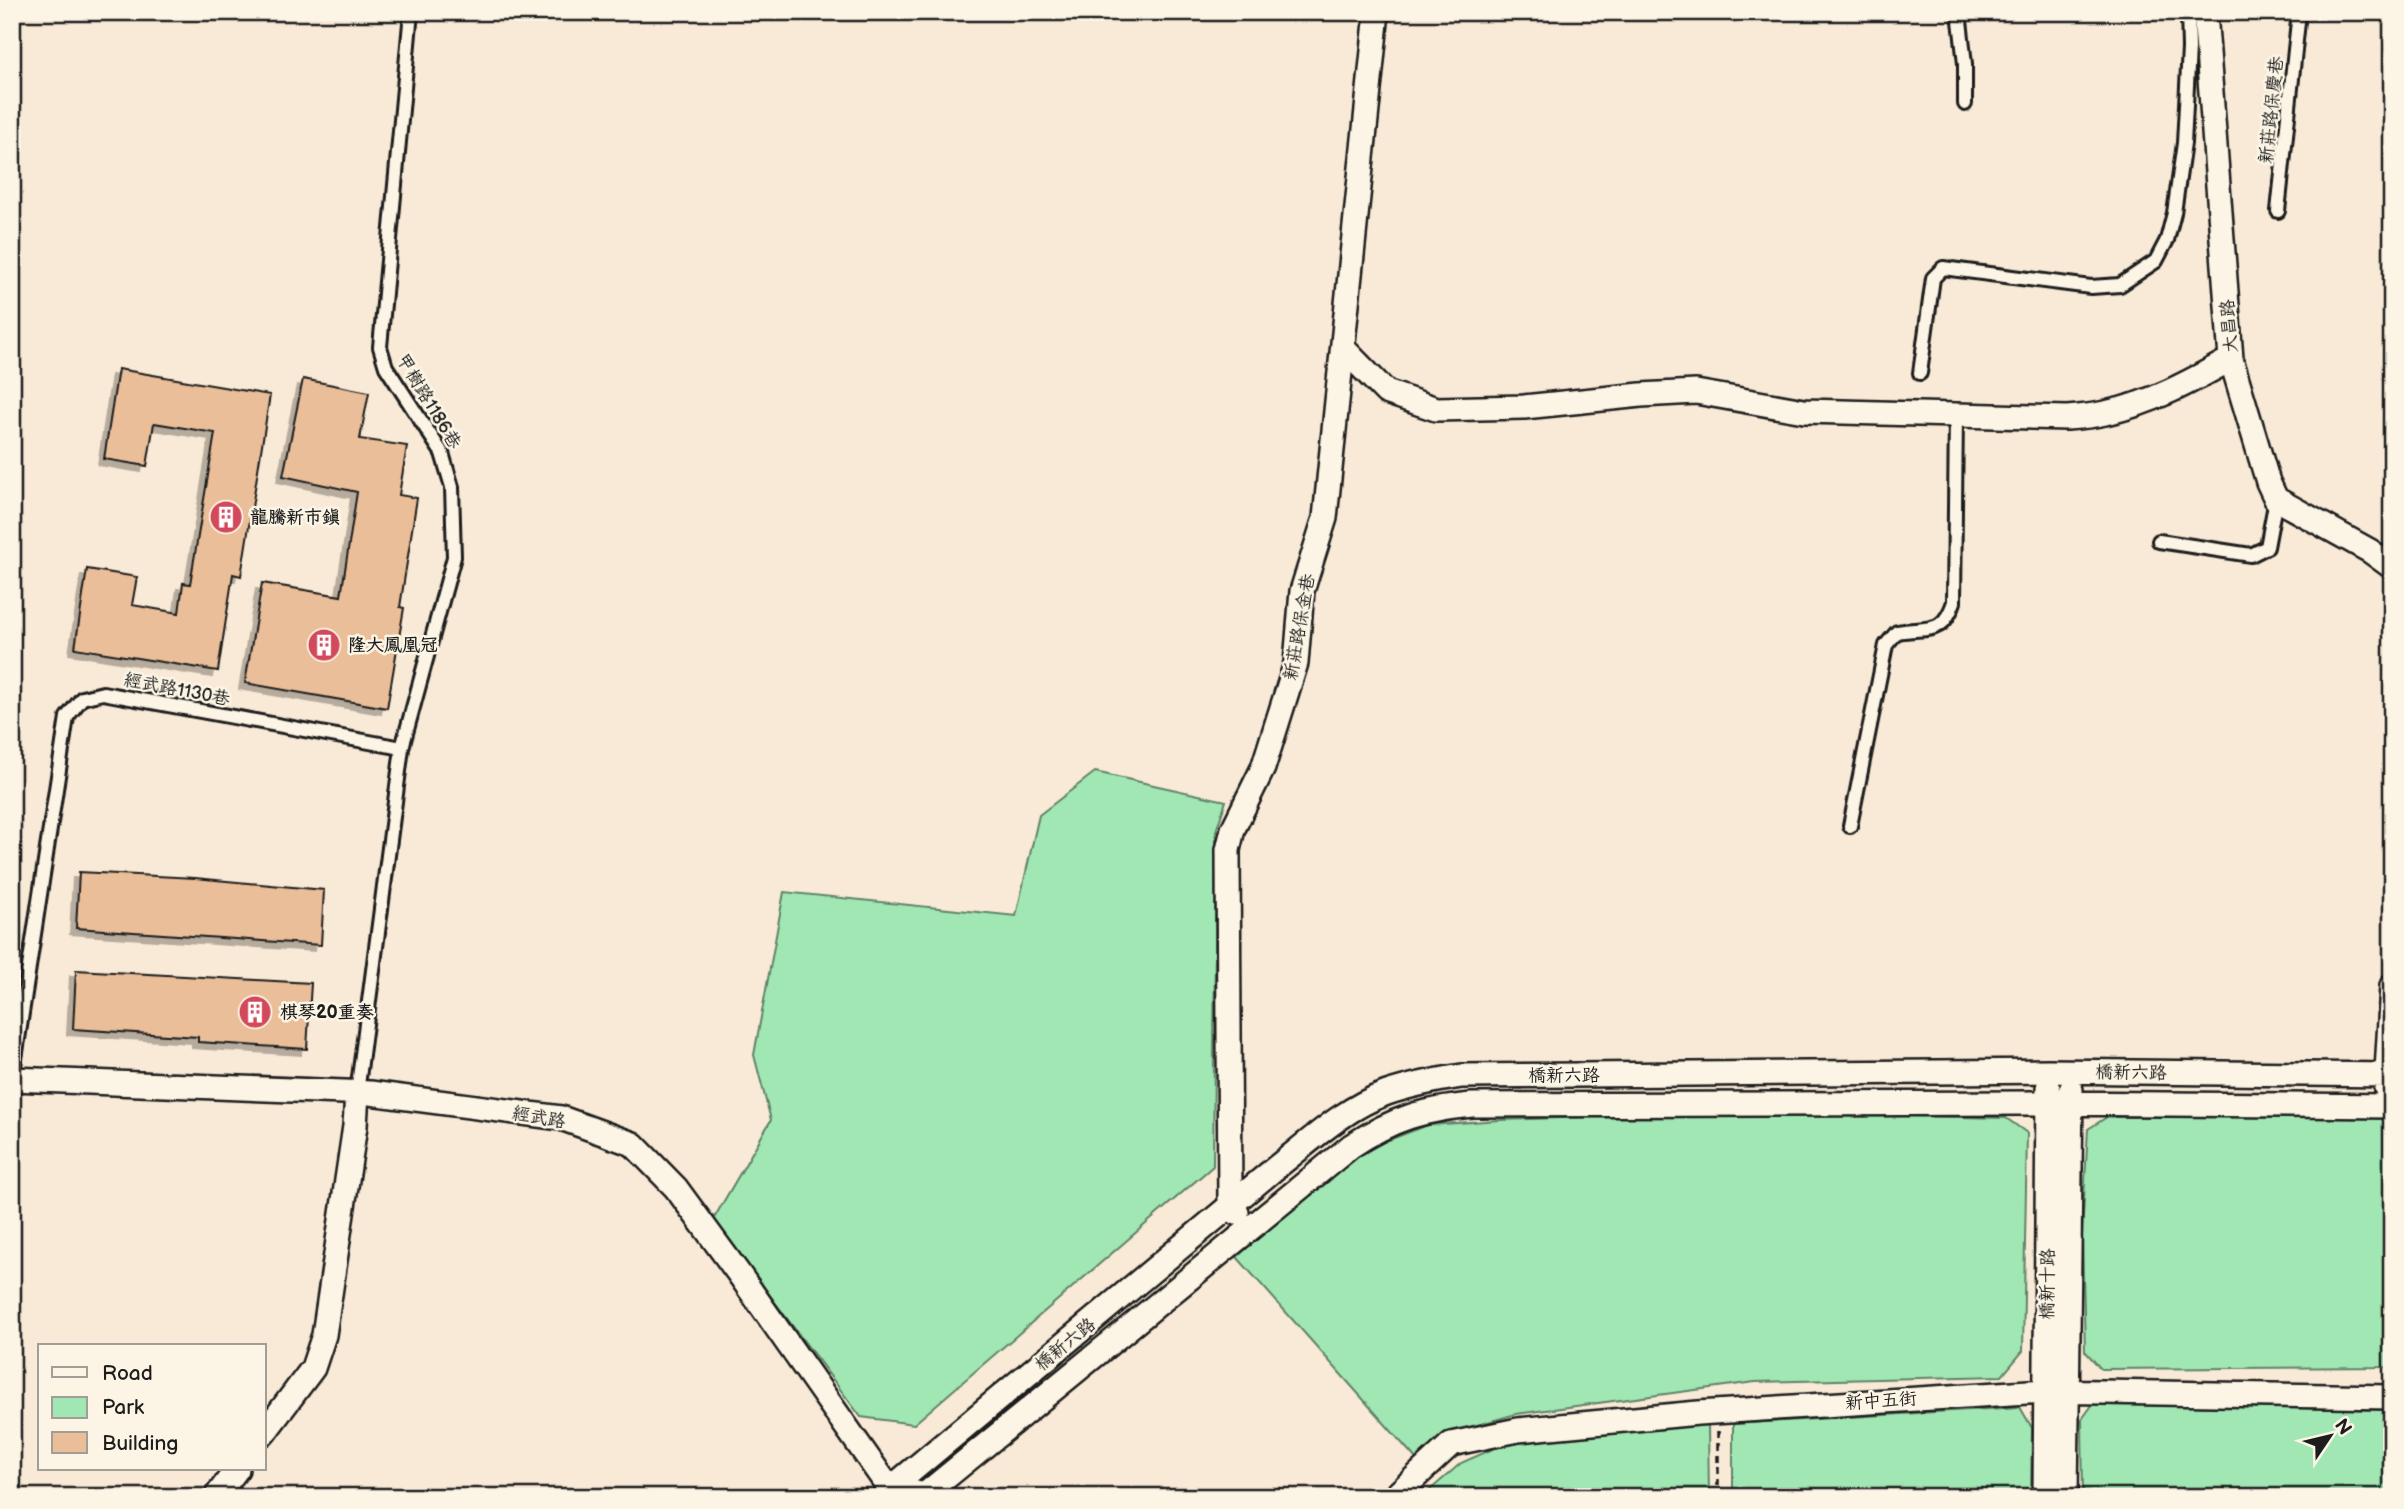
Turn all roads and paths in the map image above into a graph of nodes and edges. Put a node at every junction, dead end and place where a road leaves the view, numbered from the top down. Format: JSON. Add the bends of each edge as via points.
{"nodes":[{"id":1,"x":411,"y":12,"type":"edge"},
{"id":2,"x":1377,"y":12,"type":"edge"},
{"id":3,"x":1959,"y":12,"type":"edge"},
{"id":4,"x":2188,"y":12,"type":"edge"},
{"id":5,"x":2205,"y":12,"type":"edge"},
{"id":6,"x":2299,"y":12,"type":"edge"},
{"id":7,"x":1965,"y":104,"type":"dead end"},
{"id":8,"x":2278,"y":211,"type":"dead end"},
{"id":9,"x":1343,"y":348,"type":"junction"},
{"id":10,"x":2231,"y":359,"type":"junction"},
{"id":11,"x":1920,"y":373,"type":"dead end"},
{"id":12,"x":1956,"y":415,"type":"junction"},
{"id":13,"x":2276,"y":499,"type":"junction"},
{"id":14,"x":2159,"y":541,"type":"dead end"},
{"id":15,"x":2392,"y":567,"type":"edge"},
{"id":16,"x":402,"y":748,"type":"junction"},
{"id":17,"x":1850,"y":826,"type":"dead end"},
{"id":18,"x":2392,"y":986,"type":"edge"},
{"id":19,"x":2048,"y":1071,"type":"junction"},
{"id":20,"x":2071,"y":1071,"type":"junction"},
{"id":21,"x":2389,"y":1075,"type":"edge"},
{"id":22,"x":12,"y":1079,"type":"edge"},
{"id":23,"x":357,"y":1093,"type":"junction"},
{"id":24,"x":2060,"y":1103,"type":"junction"},
{"id":25,"x":2388,"y":1106,"type":"edge"},
{"id":26,"x":1230,"y":1206,"type":"junction"},
{"id":27,"x":1250,"y":1228,"type":"junction"},
{"id":28,"x":2056,"y":1391,"type":"junction"},
{"id":29,"x":2392,"y":1397,"type":"edge"},
{"id":30,"x":1718,"y":1412,"type":"junction"},
{"id":31,"x":266,"y":1430,"type":"edge"},
{"id":32,"x":236,"y":1470,"type":"edge"},
{"id":33,"x":887,"y":1494,"type":"edge"},
{"id":34,"x":216,"y":1497,"type":"edge"},
{"id":35,"x":922,"y":1497,"type":"edge"},
{"id":36,"x":1394,"y":1497,"type":"edge"},
{"id":37,"x":1718,"y":1497,"type":"edge"},
{"id":38,"x":2045,"y":1497,"type":"edge"},
{"id":39,"x":2066,"y":1497,"type":"edge"}],
"edges":[{"from":1,"to":16,"type":"lane","name":"甲樹路1186巷","via":[[380,347],[386,367],[442,453],[452,487],[454,557]]},
{"from":2,"to":9,"type":"street","name":"新莊路保金巷"},
{"from":3,"to":7,"type":"lane"},
{"from":4,"to":11,"type":"lane","via":[[2184,143],[2174,213],[2156,261],[2120,285],[2091,287],[1943,268],[1933,278]]},
{"from":5,"to":10,"type":"street","name":"大昌路"},
{"from":6,"to":8,"type":"lane","name":"新莊路保慶巷"},
{"from":9,"to":12,"type":"street","via":[[1386,392],[1436,409],[1524,407],[1696,392],[1804,411]]},
{"from":9,"to":26,"type":"street","name":"新莊路保金巷","via":[[1325,518],[1302,592],[1296,663],[1263,768],[1233,829],[1228,850]]},
{"from":10,"to":12,"type":"street","via":[[2193,381],[2105,414],[2067,418]]},
{"from":10,"to":13,"type":"street","name":"大昌路"},
{"from":12,"to":17,"type":"lane","via":[[1954,602],[1944,623],[1897,632],[1886,645]]},
{"from":13,"to":14,"type":"lane","via":[[2267,547],[2251,555]]},
{"from":13,"to":15,"type":"street"},
{"from":16,"to":22,"type":"lane","name":"經武路1130巷","via":[[103,693],[82,698],[66,717]]},
{"from":16,"to":23,"type":"lane","name":"甲樹路1186巷"},
{"from":18,"to":21,"type":"street"},
{"from":19,"to":20,"type":"street","name":"橋新六路"},
{"from":19,"to":24,"type":"street","name":"橋新十路"},
{"from":19,"to":26,"type":"street","name":"橋新六路","via":[[1462,1076],[1385,1094],[1358,1108]]},
{"from":20,"to":21,"type":"street","name":"橋新六路"},
{"from":20,"to":24,"type":"street","name":"橋新十路"},
{"from":21,"to":25,"type":"street"},
{"from":22,"to":23,"type":"street","name":"經武路"},
{"from":23,"to":31,"type":"street","via":[[324,1335],[313,1368]]},
{"from":23,"to":33,"type":"street","name":"經武路","via":[[561,1118],[634,1144],[676,1188],[739,1273]]},
{"from":24,"to":25,"type":"street","name":"橋新六路"},
{"from":24,"to":27,"type":"street","name":"橋新六路","via":[[1472,1105],[1434,1109],[1374,1131]]},
{"from":24,"to":28,"type":"street","name":"橋新十路"},
{"from":26,"to":27,"type":"street"},
{"from":26,"to":33,"type":"street","name":"橋新六路"},
{"from":27,"to":35,"type":"street","name":"橋新六路"},
{"from":28,"to":29,"type":"street","name":"新中五街"},
{"from":28,"to":30,"type":"street","name":"新中五街"},
{"from":28,"to":38,"type":"street","name":"橋新十路"},
{"from":28,"to":39,"type":"street","name":"橋新十路"},
{"from":30,"to":36,"type":"street","name":"新中五街","via":[[1518,1430],[1451,1444]]},
{"from":30,"to":37,"type":"path"},
{"from":32,"to":34,"type":"street"},
{"from":33,"to":35,"type":"street"}]}
